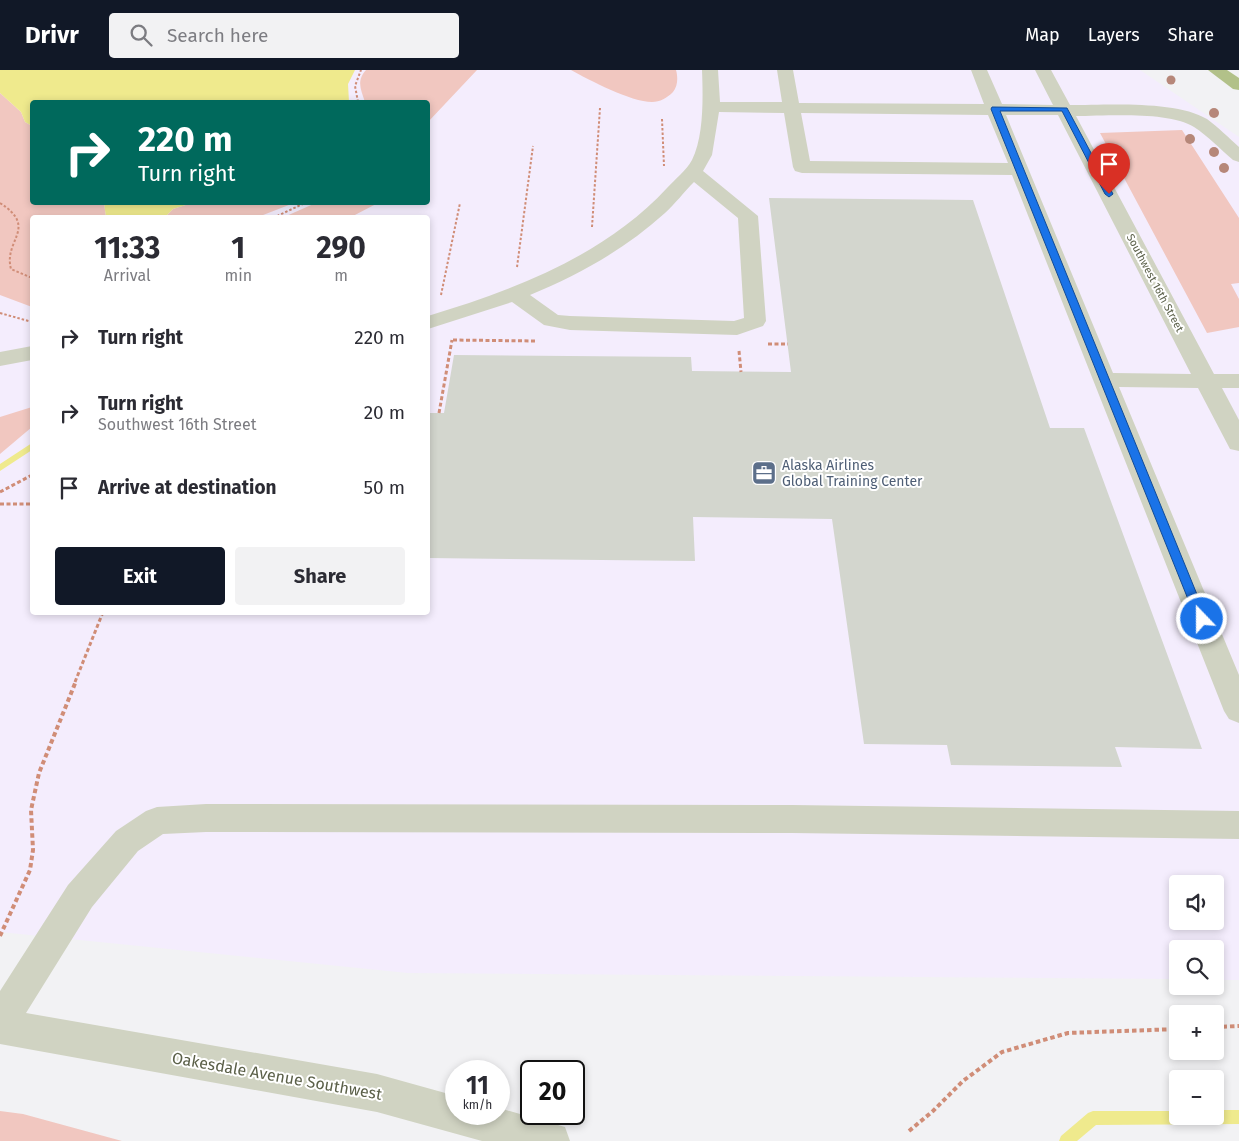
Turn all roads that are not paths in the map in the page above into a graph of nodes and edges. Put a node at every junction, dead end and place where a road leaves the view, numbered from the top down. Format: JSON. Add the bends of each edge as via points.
{"nodes":[{"id":1,"x":710,"y":70,"type":"edge"},
{"id":2,"x":785,"y":70,"type":"edge"},
{"id":3,"x":979,"y":70,"type":"edge"},
{"id":4,"x":1043,"y":70,"type":"edge"},
{"id":5,"x":1216,"y":70,"type":"edge"},
{"id":6,"x":1239,"y":85,"type":"edge"},
{"id":7,"x":712,"y":107,"type":"junction"},
{"id":8,"x":792,"y":107,"type":"junction"},
{"id":9,"x":995,"y":109,"type":"junction"},
{"id":10,"x":1064,"y":109,"type":"junction"},
{"id":11,"x":1239,"y":156,"type":"edge"},
{"id":12,"x":1019,"y":169,"type":"junction"},
{"id":13,"x":692,"y":171,"type":"junction"},
{"id":14,"x":514,"y":294,"type":"junction"},
{"id":15,"x":430,"y":322,"type":"edge"},
{"id":16,"x":30,"y":353,"type":"edge"},
{"id":17,"x":0,"y":359,"type":"edge"},
{"id":18,"x":1105,"y":380,"type":"junction"},
{"id":19,"x":1207,"y":381,"type":"junction"},
{"id":20,"x":1239,"y":381,"type":"edge"},
{"id":21,"x":1239,"y":444,"type":"edge"},
{"id":22,"x":1239,"y":711,"type":"edge"},
{"id":23,"x":1239,"y":825,"type":"edge"},
{"id":24,"x":0,"y":1024,"type":"edge"},
{"id":25,"x":551,"y":1141,"type":"edge"}],
"edges":[{"from":1,"to":7,"type":"street"},
{"from":2,"to":8,"type":"street"},
{"from":3,"to":9,"type":"street"},
{"from":4,"to":10,"type":"street","name":"Southwest 16th Street"},
{"from":5,"to":6,"type":"highway"},
{"from":7,"to":8,"type":"street"},
{"from":7,"to":13,"type":"street","via":[[701,160]]},
{"from":8,"to":9,"type":"street"},
{"from":8,"to":12,"type":"street","via":[[802,167]]},
{"from":9,"to":10,"type":"street"},
{"from":9,"to":12,"type":"street"},
{"from":10,"to":11,"type":"street","via":[[1150,111],[1186,117],[1200,123]]},
{"from":10,"to":19,"type":"street","name":"Southwest 16th Street"},
{"from":12,"to":18,"type":"street"},
{"from":13,"to":14,"type":"street","via":[[639,225],[570,269]]},
{"from":13,"to":14,"type":"street","via":[[748,216],[755,321],[738,328],[570,323],[552,320]]},
{"from":14,"to":15,"type":"street"},
{"from":16,"to":17,"type":"street"},
{"from":18,"to":19,"type":"street"},
{"from":18,"to":22,"type":"street"},
{"from":19,"to":20,"type":"street"},
{"from":19,"to":21,"type":"street","name":"Southwest 16th Street"},
{"from":23,"to":24,"type":"street","via":[[792,819],[206,818],[157,821],[127,841],[80,896]]},
{"from":24,"to":25,"type":"street","name":"Oakesdale Avenue Southwest","via":[[377,1093]]}]}
